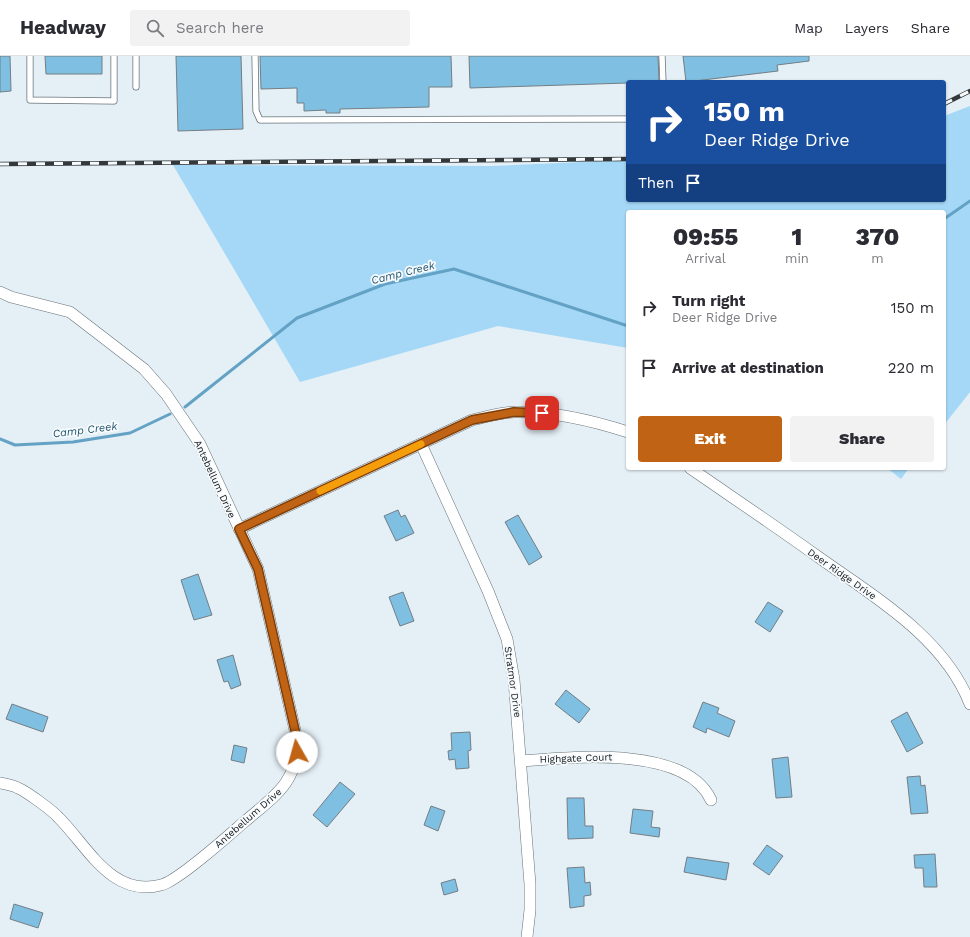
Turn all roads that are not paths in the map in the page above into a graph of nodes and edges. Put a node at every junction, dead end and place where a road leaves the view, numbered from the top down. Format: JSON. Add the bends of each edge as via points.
{"nodes":[{"id":1,"x":30,"y":56,"type":"edge"},
{"id":2,"x":114,"y":56,"type":"edge"},
{"id":3,"x":136,"y":56,"type":"edge"},
{"id":4,"x":255,"y":56,"type":"edge"},
{"id":5,"x":662,"y":56,"type":"edge"},
{"id":6,"x":663,"y":80,"type":"edge"},
{"id":7,"x":136,"y":87,"type":"dead end"},
{"id":8,"x":626,"y":119,"type":"edge"},
{"id":9,"x":0,"y":292,"type":"edge"},
{"id":10,"x":626,"y":431,"type":"edge"},
{"id":11,"x":421,"y":444,"type":"junction"},
{"id":12,"x":693,"y":470,"type":"edge"},
{"id":13,"x":239,"y":529,"type":"junction"},
{"id":14,"x":970,"y":704,"type":"edge"},
{"id":15,"x":521,"y":761,"type":"junction"},
{"id":16,"x":0,"y":783,"type":"edge"},
{"id":17,"x":712,"y":800,"type":"dead end"},
{"id":18,"x":526,"y":937,"type":"edge"}],
"edges":[{"from":1,"to":2,"type":"lane","via":[[30,100],[114,101]]},
{"from":3,"to":7,"type":"lane"},
{"from":4,"to":8,"type":"lane","via":[[256,111],[260,120]]},
{"from":5,"to":6,"type":"lane"},
{"from":9,"to":13,"type":"street","name":"Antebellum Drive","via":[[70,312],[144,369],[166,394],[200,444]]},
{"from":10,"to":11,"type":"street","via":[[590,420],[514,412],[472,420]]},
{"from":11,"to":13,"type":"street"},
{"from":11,"to":15,"type":"street","name":"Stratmor Drive","via":[[507,639],[514,680]]},
{"from":12,"to":14,"type":"street","name":"Deer Ridge Drive","via":[[885,604],[923,637],[948,665]]},
{"from":13,"to":16,"type":"street","name":"Antebellum Drive","via":[[258,569],[297,739],[295,765],[284,787],[222,841],[162,885],[130,886],[116,879],[95,859],[58,817],[17,788]]},
{"from":15,"to":17,"type":"street","name":"Highgate Court","via":[[586,756],[621,757],[651,762],[681,772],[698,782]]},
{"from":15,"to":18,"type":"street","name":"Stratmor Drive","via":[[530,884]]}]}
